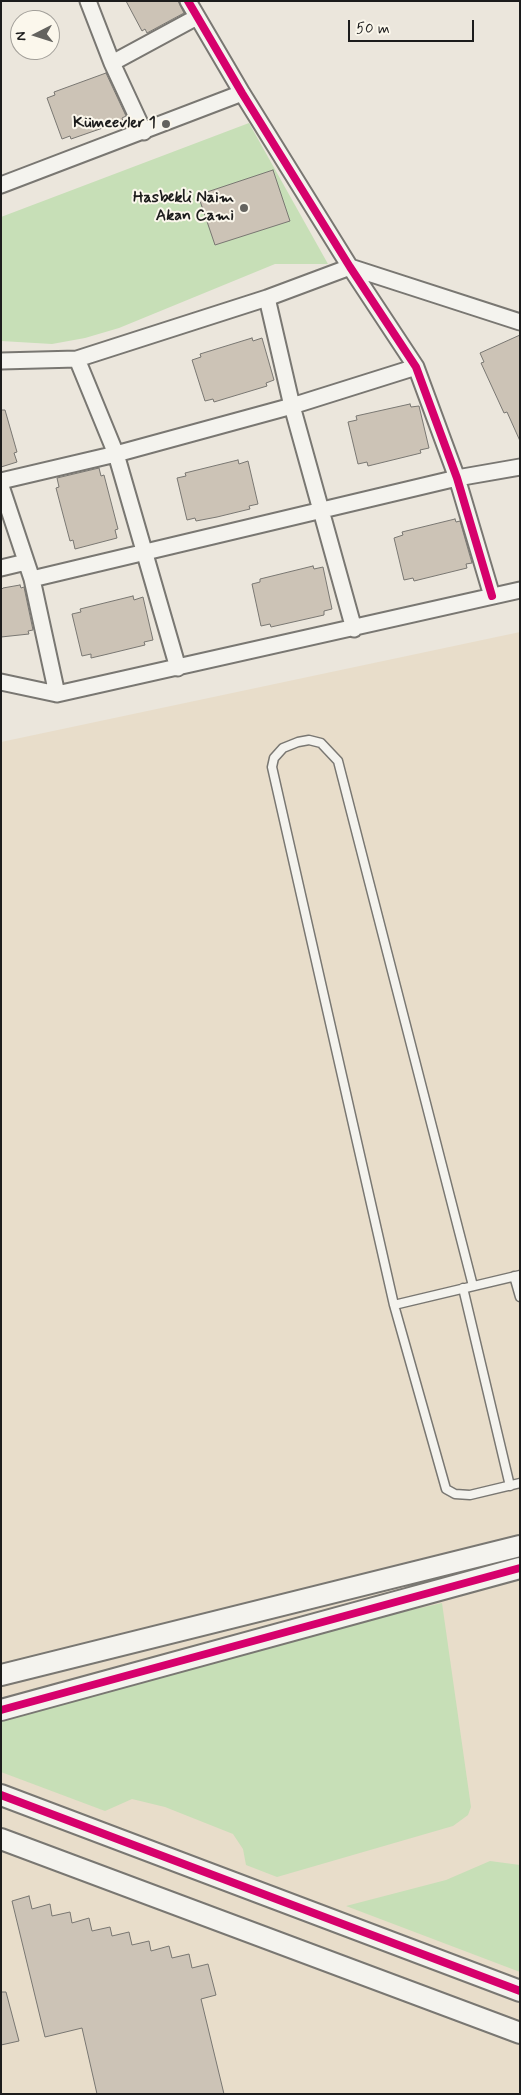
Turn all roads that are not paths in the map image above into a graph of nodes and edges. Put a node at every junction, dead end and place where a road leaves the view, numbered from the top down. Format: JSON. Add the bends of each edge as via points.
{"nodes":[{"id":1,"x":88,"y":1,"type":"edge"},
{"id":2,"x":188,"y":1,"type":"edge"},
{"id":3,"x":197,"y":16,"type":"junction"},
{"id":4,"x":112,"y":63,"type":"junction"},
{"id":5,"x":242,"y":93,"type":"junction"},
{"id":6,"x":144,"y":132,"type":"junction"},
{"id":7,"x":1,"y":186,"type":"edge"},
{"id":8,"x":350,"y":267,"type":"junction"},
{"id":9,"x":267,"y":298,"type":"junction"},
{"id":10,"x":520,"y":322,"type":"edge"},
{"id":11,"x":77,"y":359,"type":"junction"},
{"id":12,"x":1,"y":361,"type":"edge"},
{"id":13,"x":416,"y":368,"type":"junction"},
{"id":14,"x":292,"y":406,"type":"junction"},
{"id":15,"x":116,"y":454,"type":"junction"},
{"id":16,"x":520,"y":467,"type":"edge"},
{"id":17,"x":457,"y":478,"type":"junction"},
{"id":18,"x":1,"y":480,"type":"edge"},
{"id":19,"x":1,"y":486,"type":"edge"},
{"id":20,"x":320,"y":510,"type":"junction"},
{"id":21,"x":146,"y":554,"type":"junction"},
{"id":22,"x":26,"y":562,"type":"junction"},
{"id":23,"x":1,"y":568,"type":"edge"},
{"id":24,"x":32,"y":579,"type":"junction"},
{"id":25,"x":520,"y":590,"type":"edge"},
{"id":26,"x":492,"y":596,"type":"junction"},
{"id":27,"x":354,"y":629,"type":"junction"},
{"id":28,"x":178,"y":668,"type":"junction"},
{"id":29,"x":1,"y":682,"type":"edge"},
{"id":30,"x":57,"y":694,"type":"junction"},
{"id":31,"x":517,"y":1275,"type":"edge"},
{"id":32,"x":473,"y":1286,"type":"junction"},
{"id":33,"x":463,"y":1288,"type":"junction"},
{"id":34,"x":520,"y":1297,"type":"edge"},
{"id":35,"x":394,"y":1305,"type":"junction"},
{"id":36,"x":520,"y":1483,"type":"edge"},
{"id":37,"x":510,"y":1486,"type":"junction"},
{"id":38,"x":520,"y":1546,"type":"edge"},
{"id":39,"x":520,"y":1568,"type":"edge"},
{"id":40,"x":1,"y":1675,"type":"edge"},
{"id":41,"x":1,"y":1710,"type":"edge"},
{"id":42,"x":1,"y":1795,"type":"edge"},
{"id":43,"x":1,"y":1838,"type":"edge"},
{"id":44,"x":520,"y":1991,"type":"edge"},
{"id":45,"x":520,"y":2033,"type":"edge"}],
"edges":[{"from":1,"to":4,"type":"street"},
{"from":2,"to":3,"type":"street"},
{"from":3,"to":4,"type":"street"},
{"from":3,"to":5,"type":"street"},
{"from":4,"to":6,"type":"street"},
{"from":5,"to":6,"type":"street"},
{"from":5,"to":8,"type":"street"},
{"from":6,"to":7,"type":"street"},
{"from":8,"to":9,"type":"street"},
{"from":8,"to":10,"type":"street"},
{"from":8,"to":13,"type":"street"},
{"from":9,"to":11,"type":"street"},
{"from":9,"to":14,"type":"street"},
{"from":11,"to":12,"type":"street"},
{"from":11,"to":15,"type":"street"},
{"from":13,"to":14,"type":"street"},
{"from":13,"to":17,"type":"street"},
{"from":14,"to":15,"type":"street"},
{"from":14,"to":20,"type":"street"},
{"from":15,"to":18,"type":"street"},
{"from":15,"to":21,"type":"street"},
{"from":16,"to":17,"type":"street"},
{"from":17,"to":20,"type":"street"},
{"from":17,"to":26,"type":"street"},
{"from":19,"to":22,"type":"street"},
{"from":20,"to":21,"type":"street"},
{"from":20,"to":27,"type":"street"},
{"from":21,"to":24,"type":"street"},
{"from":21,"to":28,"type":"street"},
{"from":22,"to":23,"type":"street"},
{"from":22,"to":24,"type":"street"},
{"from":24,"to":30,"type":"street"},
{"from":25,"to":26,"type":"street"},
{"from":26,"to":27,"type":"street"},
{"from":27,"to":28,"type":"street"},
{"from":28,"to":30,"type":"street"},
{"from":29,"to":30,"type":"street"},
{"from":31,"to":32,"type":"lane"},
{"from":31,"to":34,"type":"lane"},
{"from":32,"to":33,"type":"lane"},
{"from":32,"to":35,"type":"lane","via":[[338,761],[321,743],[298,742],[283,748],[274,758],[272,767]]},
{"from":33,"to":35,"type":"lane"},
{"from":33,"to":37,"type":"lane"},
{"from":35,"to":37,"type":"lane","via":[[446,1489],[455,1494],[470,1495]]},
{"from":36,"to":37,"type":"lane"},
{"from":38,"to":40,"type":"street"},
{"from":39,"to":41,"type":"street"},
{"from":42,"to":44,"type":"street"},
{"from":43,"to":45,"type":"street"}]}
